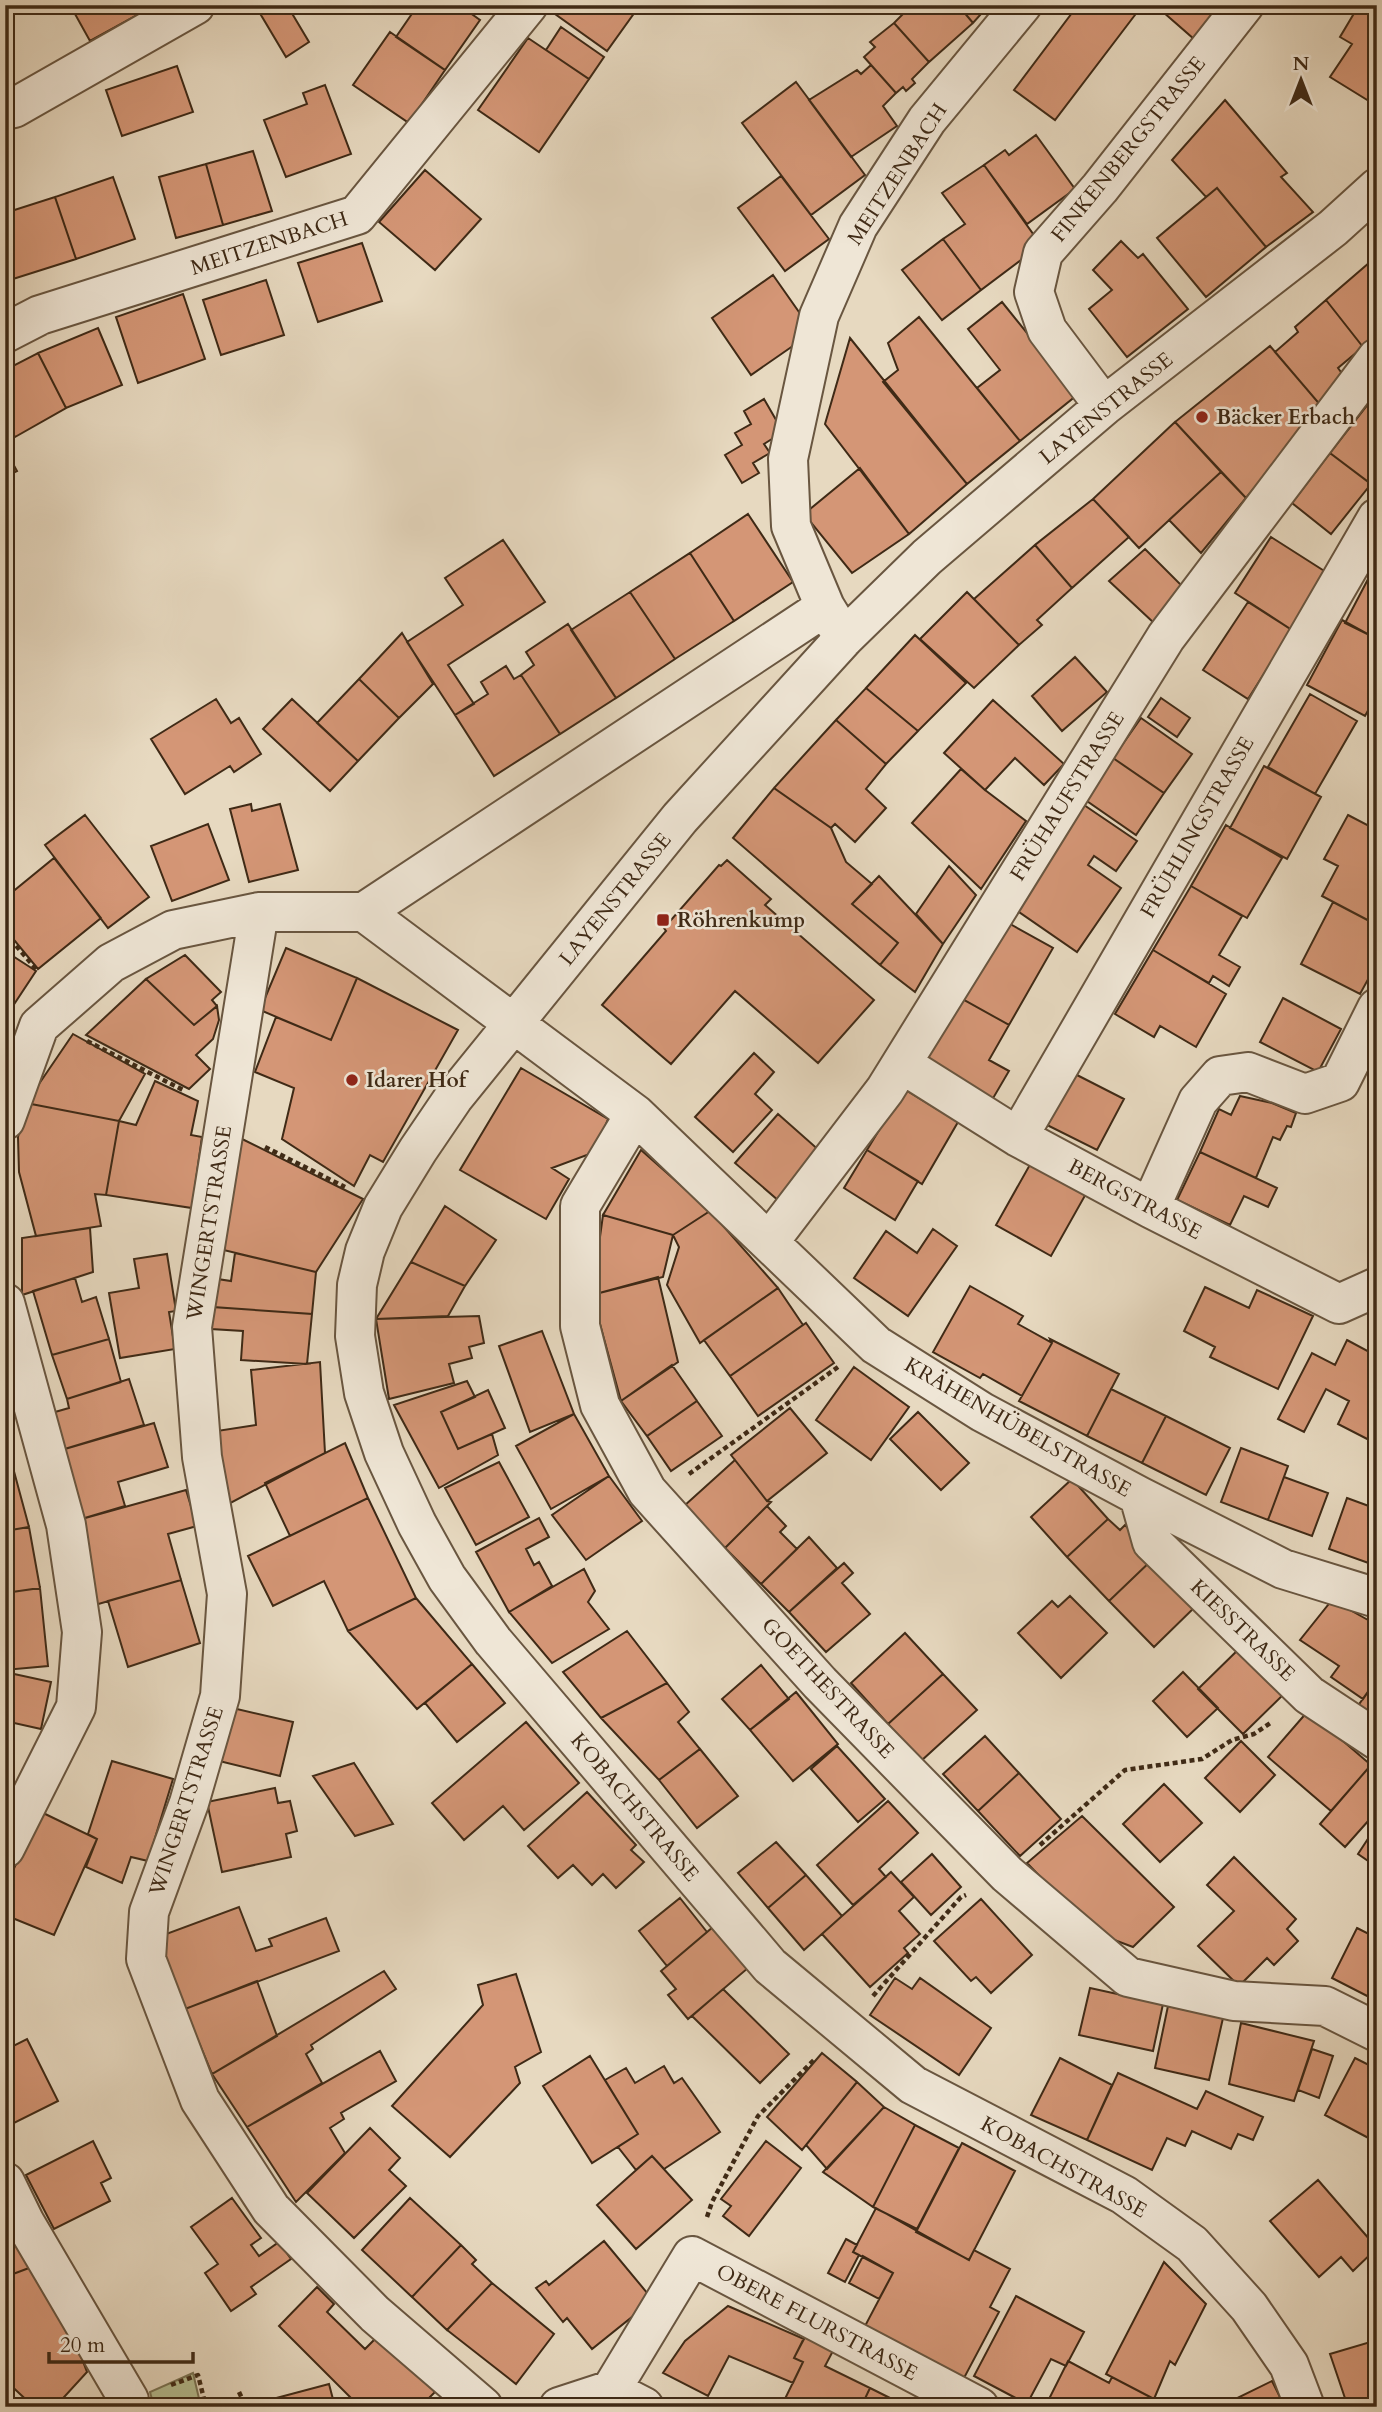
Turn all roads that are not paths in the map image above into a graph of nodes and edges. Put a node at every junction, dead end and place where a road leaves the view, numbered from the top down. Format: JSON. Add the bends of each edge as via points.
{"nodes":[{"id":1,"x":195,"y":5,"type":"edge"},
{"id":2,"x":528,"y":5,"type":"edge"},
{"id":3,"x":1022,"y":5,"type":"edge"},
{"id":4,"x":1244,"y":5,"type":"edge"},
{"id":5,"x":5,"y":110,"type":"edge"},
{"id":6,"x":1377,"y":188,"type":"edge"},
{"id":7,"x":5,"y":333,"type":"edge"},
{"id":8,"x":1376,"y":362,"type":"edge"},
{"id":9,"x":1104,"y":406,"type":"junction"},
{"id":10,"x":1377,"y":518,"type":"edge"},
{"id":11,"x":834,"y":622,"type":"junction"},
{"id":12,"x":259,"y":912,"type":"junction"},
{"id":13,"x":364,"y":912,"type":"junction"},
{"id":14,"x":1377,"y":1008,"type":"edge"},
{"id":15,"x":513,"y":1023,"type":"junction"},
{"id":16,"x":902,"y":1064,"type":"junction"},
{"id":17,"x":635,"y":1114,"type":"junction"},
{"id":18,"x":5,"y":1120,"type":"edge"},
{"id":19,"x":1018,"y":1137,"type":"junction"},
{"id":20,"x":1150,"y":1208,"type":"junction"},
{"id":21,"x":769,"y":1242,"type":"junction"},
{"id":22,"x":1377,"y":1287,"type":"edge"},
{"id":23,"x":5,"y":1303,"type":"edge"},
{"id":24,"x":1139,"y":1496,"type":"junction"},
{"id":25,"x":1377,"y":1598,"type":"edge"},
{"id":26,"x":1377,"y":1740,"type":"edge"},
{"id":27,"x":5,"y":1848,"type":"edge"},
{"id":28,"x":1377,"y":2032,"type":"edge"},
{"id":29,"x":5,"y":2182,"type":"edge"},
{"id":30,"x":611,"y":2390,"type":"junction"},
{"id":31,"x":128,"y":2407,"type":"edge"},
{"id":32,"x":482,"y":2407,"type":"edge"},
{"id":33,"x":559,"y":2407,"type":"edge"},
{"id":34,"x":644,"y":2407,"type":"edge"},
{"id":35,"x":979,"y":2407,"type":"edge"},
{"id":36,"x":1305,"y":2407,"type":"edge"}],
"edges":[{"from":1,"to":5,"type":"street"},
{"from":2,"to":7,"type":"street","name":"MEITZENBACH","via":[[357,215],[40,315]]},
{"from":3,"to":11,"type":"street","name":"MEITZENBACH","via":[[927,120],[858,226],[819,316],[788,459],[792,526]]},
{"from":4,"to":9,"type":"street","name":"FINKENBERGSTRASSE","via":[[1043,253],[1034,292],[1047,330]]},
{"from":6,"to":9,"type":"street","name":"LAYENSTRASSE","via":[[1334,228]]},
{"from":8,"to":16,"type":"street","name":"FRÜHAUFSTRASSE","via":[[1166,637]]},
{"from":9,"to":11,"type":"street","name":"LAYENSTRASSE","via":[[927,557]]},
{"from":10,"to":19,"type":"street","name":"FRÜHLINGSTRASSE"},
{"from":11,"to":13,"type":"street","name":"LAYENSTRASSE"},
{"from":11,"to":15,"type":"street","name":"LAYENSTRASSE"},
{"from":12,"to":13,"type":"street"},
{"from":12,"to":18,"type":"street","via":[[173,930],[111,963],[39,1026]]},
{"from":12,"to":32,"type":"street","name":"WINGERTSTRASSE","via":[[192,1327],[202,1457],[227,1594],[220,1696],[189,1803],[149,1912],[146,1959],[200,2100],[271,2209],[375,2314]]},
{"from":13,"to":15,"type":"street"},
{"from":14,"to":20,"type":"street","via":[[1340,1082],[1305,1094],[1248,1072],[1220,1076],[1199,1101]]},
{"from":15,"to":17,"type":"street","name":"KRÄHENHÜBELSTRASSE"},
{"from":15,"to":36,"type":"street","name":"KOBACHSTRASSE","via":[[454,1097],[383,1207],[357,1284],[355,1336],[364,1393],[384,1453],[447,1578],[493,1641],[770,1966],[913,2085],[1124,2195],[1192,2244],[1250,2306],[1289,2365]]},
{"from":16,"to":19,"type":"street","name":"BERGSTRASSE"},
{"from":16,"to":21,"type":"street","name":"FRÜHAUFSTRASSE"},
{"from":17,"to":21,"type":"street","name":"KRÄHENHÜBELSTRASSE"},
{"from":17,"to":28,"type":"street","name":"GOETHESTRASSE","via":[[580,1206],[580,1326],[600,1405],[647,1491],[820,1684],[1007,1874],[1128,1978],[1234,2001],[1325,2006]]},
{"from":19,"to":20,"type":"street","name":"BERGSTRASSE"},
{"from":20,"to":22,"type":"street","name":"BERGSTRASSE","via":[[1339,1304]]},
{"from":21,"to":24,"type":"street","name":"KRÄHENHÜBELSTRASSE","via":[[873,1342],[982,1412]]},
{"from":23,"to":27,"type":"street","via":[[66,1525],[82,1632],[76,1706]]},
{"from":24,"to":25,"type":"street","name":"KRÄHENHÜBELSTRASSE","via":[[1283,1569]]},
{"from":24,"to":26,"type":"street","name":"KIESSTRASSE","via":[[1152,1542],[1309,1695]]},
{"from":29,"to":31,"type":"street","via":[[129,2400]]},
{"from":30,"to":33,"type":"street"},
{"from":30,"to":34,"type":"street"},
{"from":30,"to":35,"type":"street","name":"OBERE FLURSTRASSE","via":[[692,2256]]}]}
